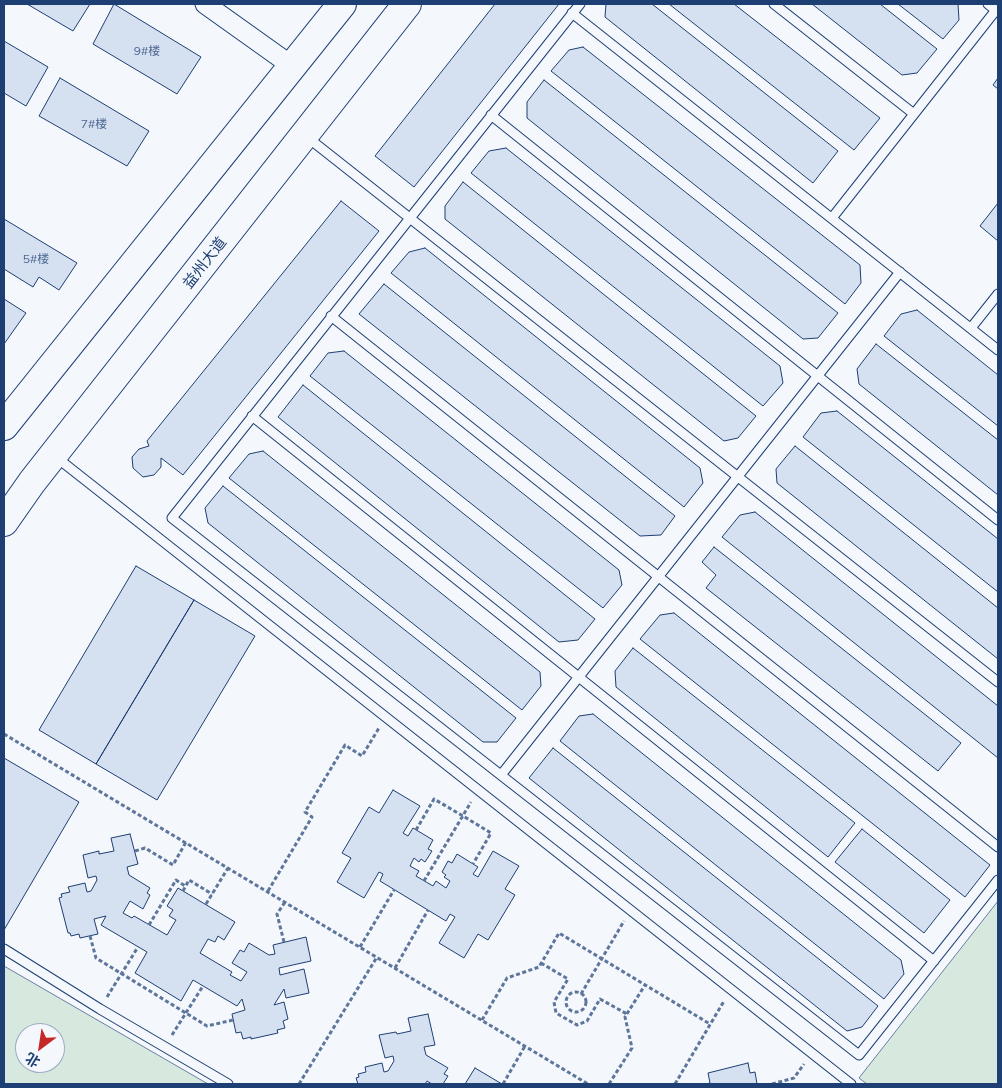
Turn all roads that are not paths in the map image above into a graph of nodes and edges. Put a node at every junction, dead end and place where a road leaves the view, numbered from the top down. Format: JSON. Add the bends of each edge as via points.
{"nodes":[{"id":1,"x":205,"y":4,"type":"edge"},
{"id":2,"x":342,"y":4,"type":"edge"},
{"id":3,"x":407,"y":4,"type":"edge"},
{"id":4,"x":580,"y":4,"type":"edge"},
{"id":5,"x":774,"y":4,"type":"edge"},
{"id":6,"x":988,"y":4,"type":"edge"},
{"id":7,"x":997,"y":11,"type":"edge"},
{"id":8,"x":572,"y":13,"type":"junction"},
{"id":9,"x":292,"y":66,"type":"junction"},
{"id":10,"x":914,"y":114,"type":"junction"},
{"id":11,"x":491,"y":115,"type":"junction"},
{"id":12,"x":304,"y":135,"type":"junction"},
{"id":13,"x":410,"y":218,"type":"junction"},
{"id":14,"x":832,"y":218,"type":"junction"},
{"id":15,"x":900,"y":272,"type":"junction"},
{"id":16,"x":998,"y":294,"type":"edge"},
{"id":17,"x":332,"y":316,"type":"junction"},
{"id":18,"x":971,"y":328,"type":"junction"},
{"id":19,"x":998,"y":350,"type":"edge"},
{"id":20,"x":818,"y":376,"type":"junction"},
{"id":21,"x":252,"y":416,"type":"junction"},
{"id":22,"x":4,"y":426,"type":"edge"},
{"id":23,"x":54,"y":456,"type":"junction"},
{"id":24,"x":738,"y":476,"type":"junction"},
{"id":25,"x":998,"y":520,"type":"edge"},
{"id":26,"x":4,"y":522,"type":"edge"},
{"id":27,"x":658,"y":576,"type":"junction"},
{"id":28,"x":579,"y":677,"type":"junction"},
{"id":29,"x":998,"y":682,"type":"edge"},
{"id":30,"x":501,"y":775,"type":"junction"},
{"id":31,"x":998,"y":847,"type":"edge"},
{"id":32,"x":998,"y":880,"type":"edge"},
{"id":33,"x":4,"y":949,"type":"edge"},
{"id":34,"x":934,"y":961,"type":"junction"},
{"id":35,"x":228,"y":1084,"type":"edge"},
{"id":36,"x":851,"y":1084,"type":"edge"}],
"edges":[{"from":1,"to":9,"type":"street"},
{"from":2,"to":9,"type":"main road"},
{"from":3,"to":12,"type":"main road","name":"益州大道"},
{"from":4,"to":8,"type":"lane"},
{"from":5,"to":10,"type":"lane"},
{"from":6,"to":7,"type":"lane"},
{"from":7,"to":10,"type":"lane"},
{"from":8,"to":11,"type":"lane"},
{"from":8,"to":14,"type":"lane"},
{"from":9,"to":22,"type":"main road"},
{"from":10,"to":14,"type":"lane"},
{"from":11,"to":13,"type":"lane"},
{"from":11,"to":20,"type":"lane"},
{"from":12,"to":13,"type":"lane"},
{"from":12,"to":23,"type":"main road","name":"益州大道"},
{"from":13,"to":17,"type":"lane"},
{"from":13,"to":24,"type":"lane"},
{"from":14,"to":15,"type":"lane"},
{"from":15,"to":18,"type":"lane"},
{"from":15,"to":20,"type":"lane"},
{"from":16,"to":18,"type":"lane"},
{"from":17,"to":21,"type":"lane"},
{"from":17,"to":27,"type":"lane"},
{"from":18,"to":19,"type":"lane"},
{"from":20,"to":24,"type":"lane"},
{"from":20,"to":25,"type":"lane"},
{"from":21,"to":28,"type":"lane"},
{"from":21,"to":30,"type":"lane","via":[[172,518]]},
{"from":23,"to":26,"type":"main road","name":"益州大道"},
{"from":23,"to":36,"type":"lane"},
{"from":24,"to":27,"type":"lane"},
{"from":24,"to":29,"type":"lane"},
{"from":27,"to":28,"type":"lane"},
{"from":27,"to":31,"type":"lane"},
{"from":28,"to":30,"type":"lane"},
{"from":28,"to":34,"type":"lane"},
{"from":30,"to":34,"type":"lane","via":[[859,1055]]},
{"from":32,"to":34,"type":"lane"},
{"from":33,"to":35,"type":"lane"}]}
